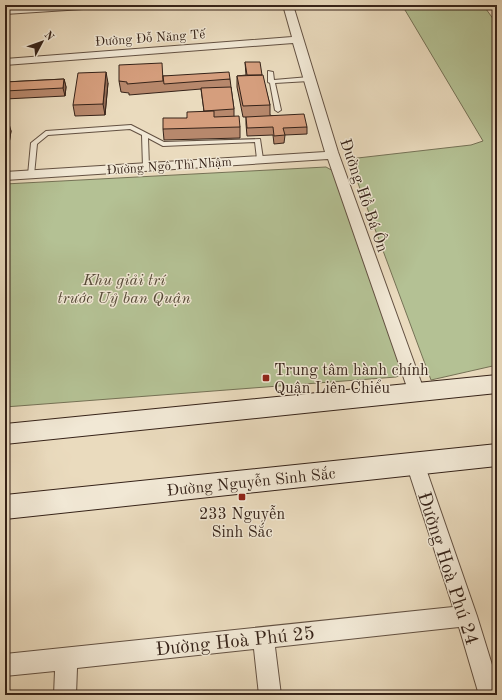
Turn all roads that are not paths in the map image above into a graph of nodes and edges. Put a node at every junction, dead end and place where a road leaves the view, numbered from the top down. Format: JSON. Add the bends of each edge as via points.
{"nodes":[{"id":1,"x":83,"y":5,"type":"edge"},
{"id":2,"x":288,"y":5,"type":"edge"},
{"id":3,"x":35,"y":6,"type":"edge"},
{"id":4,"x":5,"y":10,"type":"edge"},
{"id":5,"x":297,"y":40,"type":"junction"},
{"id":6,"x":5,"y":62,"type":"edge"},
{"id":7,"x":270,"y":72,"type":"dead end"},
{"id":8,"x":308,"y":79,"type":"junction"},
{"id":9,"x":271,"y":82,"type":"junction"},
{"id":10,"x":278,"y":110,"type":"dead end"},
{"id":11,"x":145,"y":134,"type":"junction"},
{"id":12,"x":333,"y":155,"type":"junction"},
{"id":13,"x":260,"y":159,"type":"junction"},
{"id":14,"x":146,"y":167,"type":"junction"},
{"id":15,"x":31,"y":175,"type":"junction"},
{"id":16,"x":5,"y":176,"type":"edge"},
{"id":17,"x":497,"y":384,"type":"edge"},
{"id":18,"x":417,"y":393,"type":"junction"},
{"id":19,"x":5,"y":434,"type":"edge"},
{"id":20,"x":497,"y":455,"type":"edge"},
{"id":21,"x":415,"y":463,"type":"junction"},
{"id":22,"x":5,"y":507,"type":"edge"},
{"id":23,"x":466,"y":616,"type":"junction"},
{"id":24,"x":263,"y":637,"type":"junction"},
{"id":25,"x":66,"y":658,"type":"junction"},
{"id":26,"x":5,"y":665,"type":"edge"},
{"id":27,"x":64,"y":695,"type":"edge"},
{"id":28,"x":270,"y":695,"type":"edge"},
{"id":29,"x":490,"y":695,"type":"edge"}],
"edges":[{"from":1,"to":3,"type":"street"},
{"from":2,"to":5,"type":"street","name":"Đường Hồ Bá Ôn"},
{"from":3,"to":4,"type":"street"},
{"from":5,"to":6,"type":"street","name":"Đường Đỗ Năng Tế"},
{"from":5,"to":8,"type":"street","name":"Đường Hồ Bá Ôn"},
{"from":7,"to":9,"type":"lane"},
{"from":8,"to":9,"type":"lane"},
{"from":8,"to":12,"type":"street","name":"Đường Hồ Bá Ôn"},
{"from":9,"to":10,"type":"lane"},
{"from":11,"to":13,"type":"lane","via":[[163,144],[258,140]]},
{"from":11,"to":14,"type":"lane"},
{"from":11,"to":15,"type":"lane","via":[[131,127],[46,133],[34,143]]},
{"from":12,"to":13,"type":"street","name":"Đường Ngô Thì Nhậm"},
{"from":12,"to":18,"type":"street","name":"Đường Hồ Bá Ôn"},
{"from":13,"to":14,"type":"street","name":"Đường Ngô Thì Nhậm"},
{"from":14,"to":15,"type":"street","name":"Đường Ngô Thì Nhậm"},
{"from":15,"to":16,"type":"street","name":"Đường Ngô Thì Nhậm"},
{"from":17,"to":18,"type":"main road"},
{"from":18,"to":19,"type":"main road"},
{"from":20,"to":21,"type":"main road","name":"Đường Nguyễn Sinh Sắc"},
{"from":21,"to":22,"type":"main road","name":"Đường Nguyễn Sinh Sắc"},
{"from":21,"to":23,"type":"street","name":"Đường Hoà Phú 24"},
{"from":23,"to":24,"type":"street","name":"Đường Hoà Phú 25"},
{"from":23,"to":29,"type":"street","name":"Đường Hoà Phú 24"},
{"from":24,"to":25,"type":"street","name":"Đường Hoà Phú 25"},
{"from":24,"to":28,"type":"street"},
{"from":25,"to":26,"type":"street","name":"Đường Hoà Phú 25"},
{"from":25,"to":27,"type":"street"}]}
